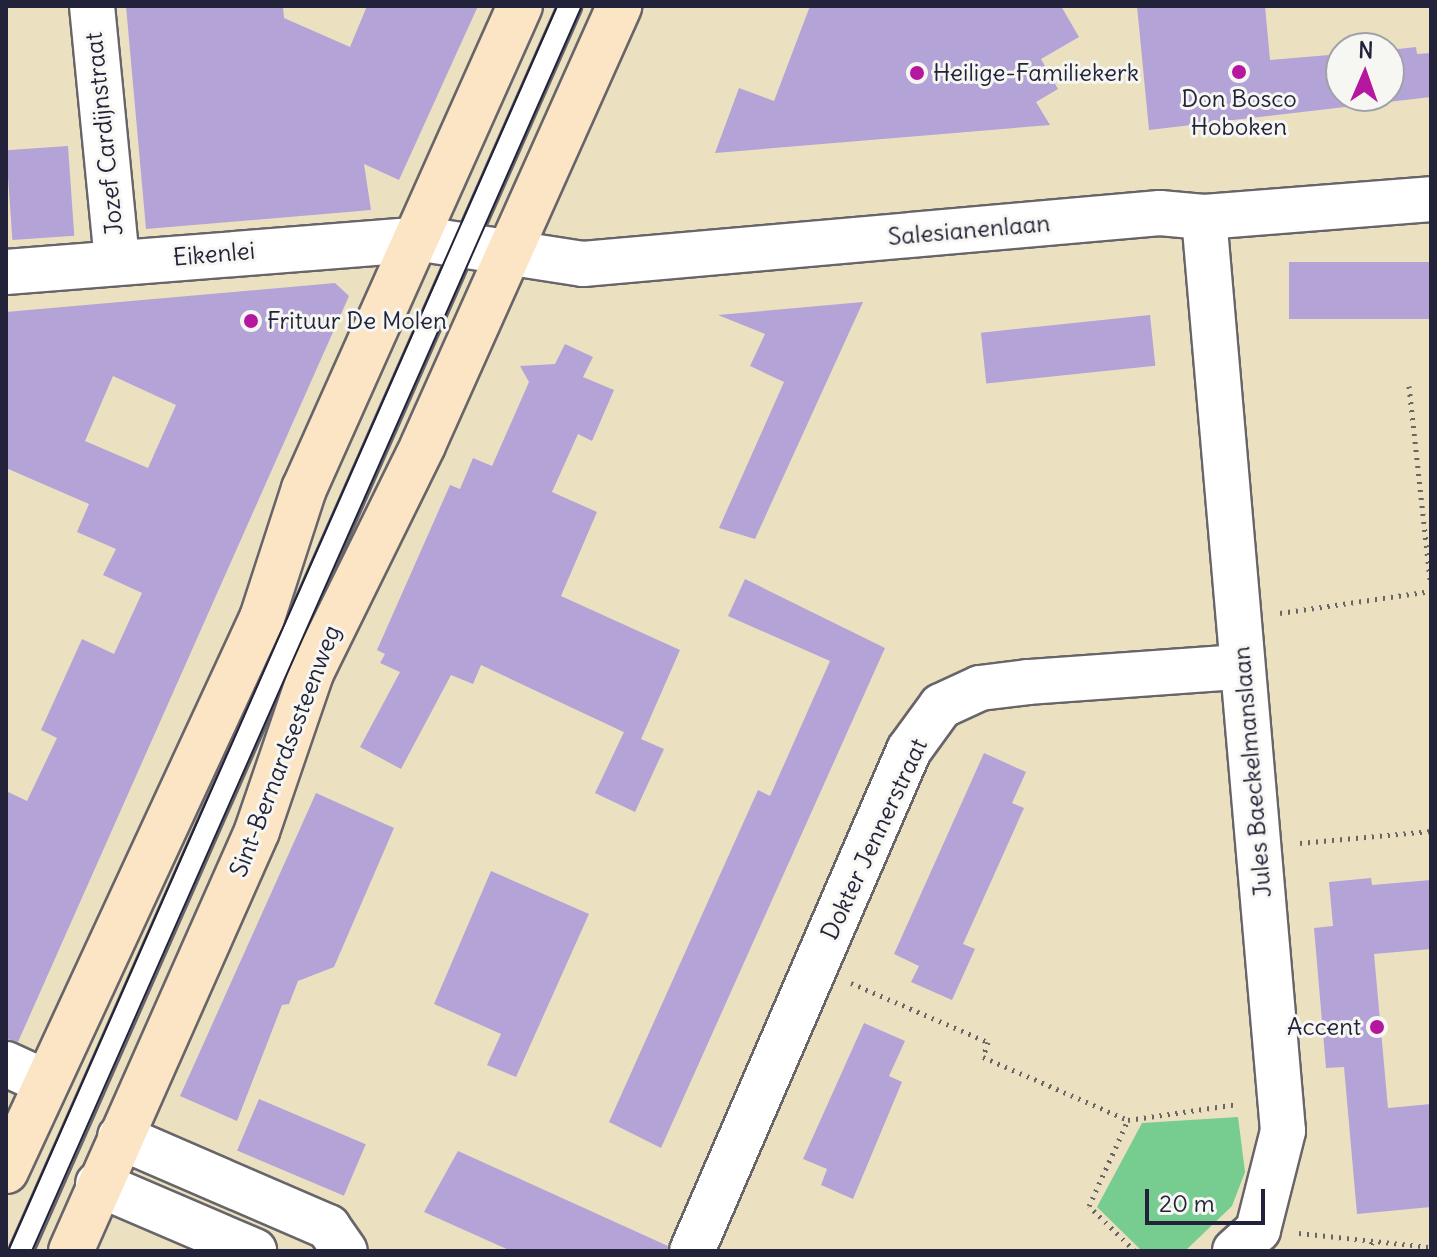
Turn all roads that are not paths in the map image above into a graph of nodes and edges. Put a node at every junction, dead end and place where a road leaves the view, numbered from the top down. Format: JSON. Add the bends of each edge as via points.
{"nodes":[{"id":1,"x":92,"y":6,"type":"edge"},
{"id":2,"x":520,"y":6,"type":"edge"},
{"id":3,"x":570,"y":6,"type":"edge"},
{"id":4,"x":619,"y":6,"type":"edge"},
{"id":5,"x":1431,"y":199,"type":"edge"},
{"id":6,"x":1204,"y":217,"type":"junction"},
{"id":7,"x":422,"y":239,"type":"junction"},
{"id":8,"x":464,"y":247,"type":"junction"},
{"id":9,"x":508,"y":255,"type":"junction"},
{"id":10,"x":117,"y":263,"type":"junction"},
{"id":11,"x":6,"y":272,"type":"edge"},
{"id":12,"x":1238,"y":664,"type":"junction"},
{"id":13,"x":6,"y":1064,"type":"edge"},
{"id":14,"x":45,"y":1082,"type":"junction"},
{"id":15,"x":120,"y":1137,"type":"junction"},
{"id":16,"x":6,"y":1171,"type":"edge"},
{"id":17,"x":218,"y":1179,"type":"junction"},
{"id":18,"x":98,"y":1184,"type":"junction"},
{"id":19,"x":199,"y":1228,"type":"junction"},
{"id":20,"x":1246,"y":1240,"type":"edge"},
{"id":21,"x":21,"y":1251,"type":"edge"},
{"id":22,"x":71,"y":1251,"type":"edge"},
{"id":23,"x":254,"y":1251,"type":"edge"},
{"id":24,"x":345,"y":1251,"type":"edge"},
{"id":25,"x":692,"y":1251,"type":"edge"}],
"edges":[{"from":1,"to":10,"type":"street","name":"Jozef Cardijnstraat"},
{"from":2,"to":7,"type":"main road"},
{"from":3,"to":8,"type":"lane"},
{"from":4,"to":9,"type":"main road","name":"Sint-Bernardsesteenweg"},
{"from":5,"to":6,"type":"street","name":"Salesianenlaan"},
{"from":6,"to":9,"type":"street","name":"Salesianenlaan","via":[[1160,213],[583,264]]},
{"from":6,"to":12,"type":"street","name":"Jules Baeckelmanslaan","via":[[1240,619]]},
{"from":7,"to":8,"type":"street"},
{"from":7,"to":10,"type":"street","name":"Eikenlei"},
{"from":7,"to":14,"type":"main road","via":[[304,489],[276,584],[163,842],[106,942]]},
{"from":8,"to":9,"type":"street"},
{"from":8,"to":21,"type":"lane"},
{"from":9,"to":15,"type":"main road","name":"Sint-Bernardsesteenweg","via":[[311,673],[257,831]]},
{"from":10,"to":11,"type":"street","name":"Eikenlei"},
{"from":12,"to":20,"type":"street","name":"Jules Baeckelmanslaan","via":[[1283,1131]]},
{"from":12,"to":25,"type":"street","name":"Dokter Jennerstraat","via":[[980,688],[941,706],[909,750]]},
{"from":13,"to":14,"type":"street"},
{"from":14,"to":16,"type":"main road"},
{"from":15,"to":17,"type":"street"},
{"from":15,"to":18,"type":"main road","name":"Sint-Bernardsesteenweg"},
{"from":17,"to":19,"type":"street"},
{"from":17,"to":24,"type":"street","via":[[328,1227]]},
{"from":18,"to":19,"type":"street"},
{"from":18,"to":22,"type":"main road","name":"Sint-Bernardsesteenweg"},
{"from":19,"to":23,"type":"street"}]}
